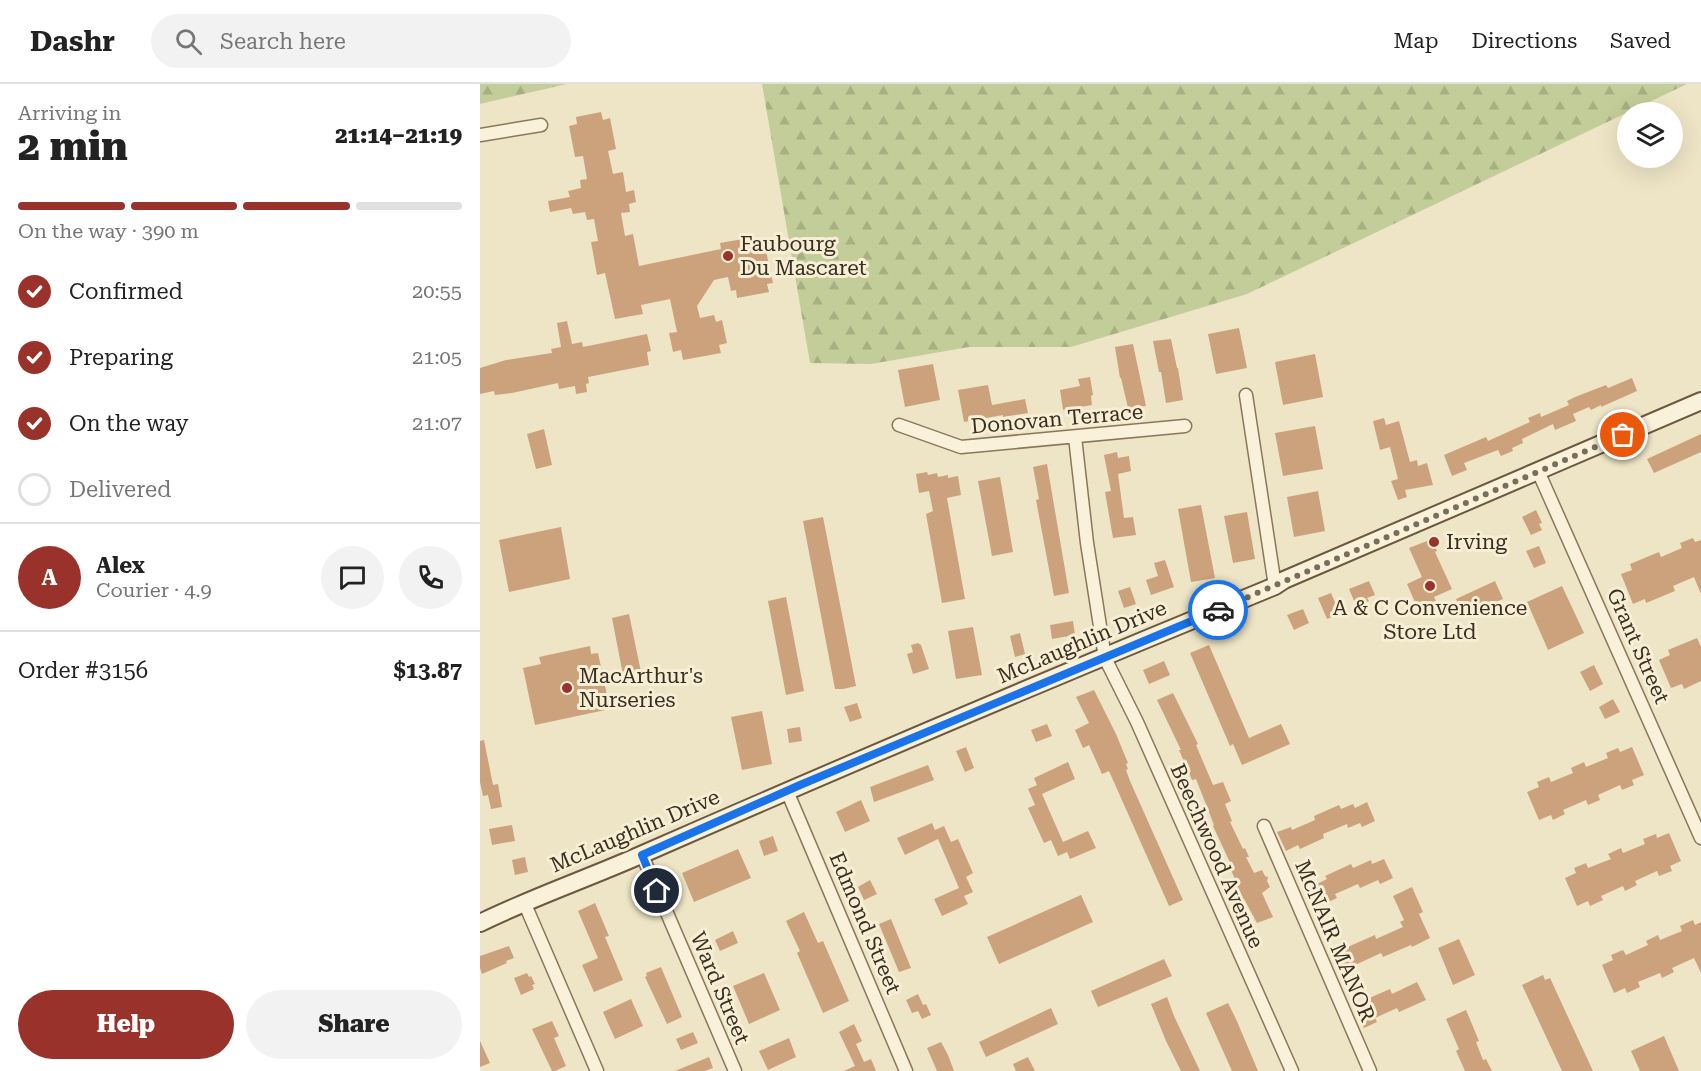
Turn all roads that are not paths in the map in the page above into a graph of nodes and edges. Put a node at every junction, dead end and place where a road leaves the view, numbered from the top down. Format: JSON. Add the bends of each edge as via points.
{"nodes":[{"id":1,"x":541,"y":125,"type":"dead end"},
{"id":2,"x":480,"y":135,"type":"edge"},
{"id":3,"x":1246,"y":395,"type":"dead end"},
{"id":4,"x":1701,"y":401,"type":"edge"},
{"id":5,"x":899,"y":425,"type":"dead end"},
{"id":6,"x":1185,"y":426,"type":"dead end"},
{"id":7,"x":1075,"y":437,"type":"junction"},
{"id":8,"x":1538,"y":471,"type":"junction"},
{"id":9,"x":1275,"y":586,"type":"junction"},
{"id":10,"x":1105,"y":658,"type":"junction"},
{"id":11,"x":787,"y":791,"type":"junction"},
{"id":12,"x":1264,"y":826,"type":"dead end"},
{"id":13,"x":1701,"y":838,"type":"edge"},
{"id":14,"x":642,"y":855,"type":"junction"},
{"id":15,"x":524,"y":902,"type":"junction"},
{"id":16,"x":480,"y":923,"type":"edge"},
{"id":17,"x":597,"y":1071,"type":"edge"},
{"id":18,"x":735,"y":1071,"type":"edge"},
{"id":19,"x":906,"y":1071,"type":"edge"},
{"id":20,"x":1292,"y":1071,"type":"edge"},
{"id":21,"x":1370,"y":1071,"type":"edge"}],
"edges":[{"from":1,"to":2,"type":"street"},
{"from":3,"to":9,"type":"street"},
{"from":4,"to":8,"type":"main road","name":"McLaughlin Drive"},
{"from":5,"to":7,"type":"street","name":"Donovan Terrace","via":[[961,447]]},
{"from":6,"to":7,"type":"street","name":"Donovan Terrace"},
{"from":7,"to":10,"type":"street","name":"Beechwood Avenue"},
{"from":8,"to":9,"type":"main road","name":"McLaughlin Drive"},
{"from":8,"to":13,"type":"street","name":"Grant Street"},
{"from":9,"to":10,"type":"main road","name":"McLaughlin Drive"},
{"from":10,"to":11,"type":"main road","name":"McLaughlin Drive"},
{"from":10,"to":20,"type":"street","name":"Beechwood Avenue"},
{"from":11,"to":14,"type":"main road","name":"McLaughlin Drive"},
{"from":11,"to":19,"type":"street","name":"Edmond Street"},
{"from":12,"to":21,"type":"street","name":"McNAIR MANOR"},
{"from":14,"to":15,"type":"main road","name":"McLaughlin Drive"},
{"from":14,"to":18,"type":"street","name":"Ward Street"},
{"from":15,"to":16,"type":"main road","name":"McLaughlin Drive"},
{"from":15,"to":17,"type":"street"}]}
